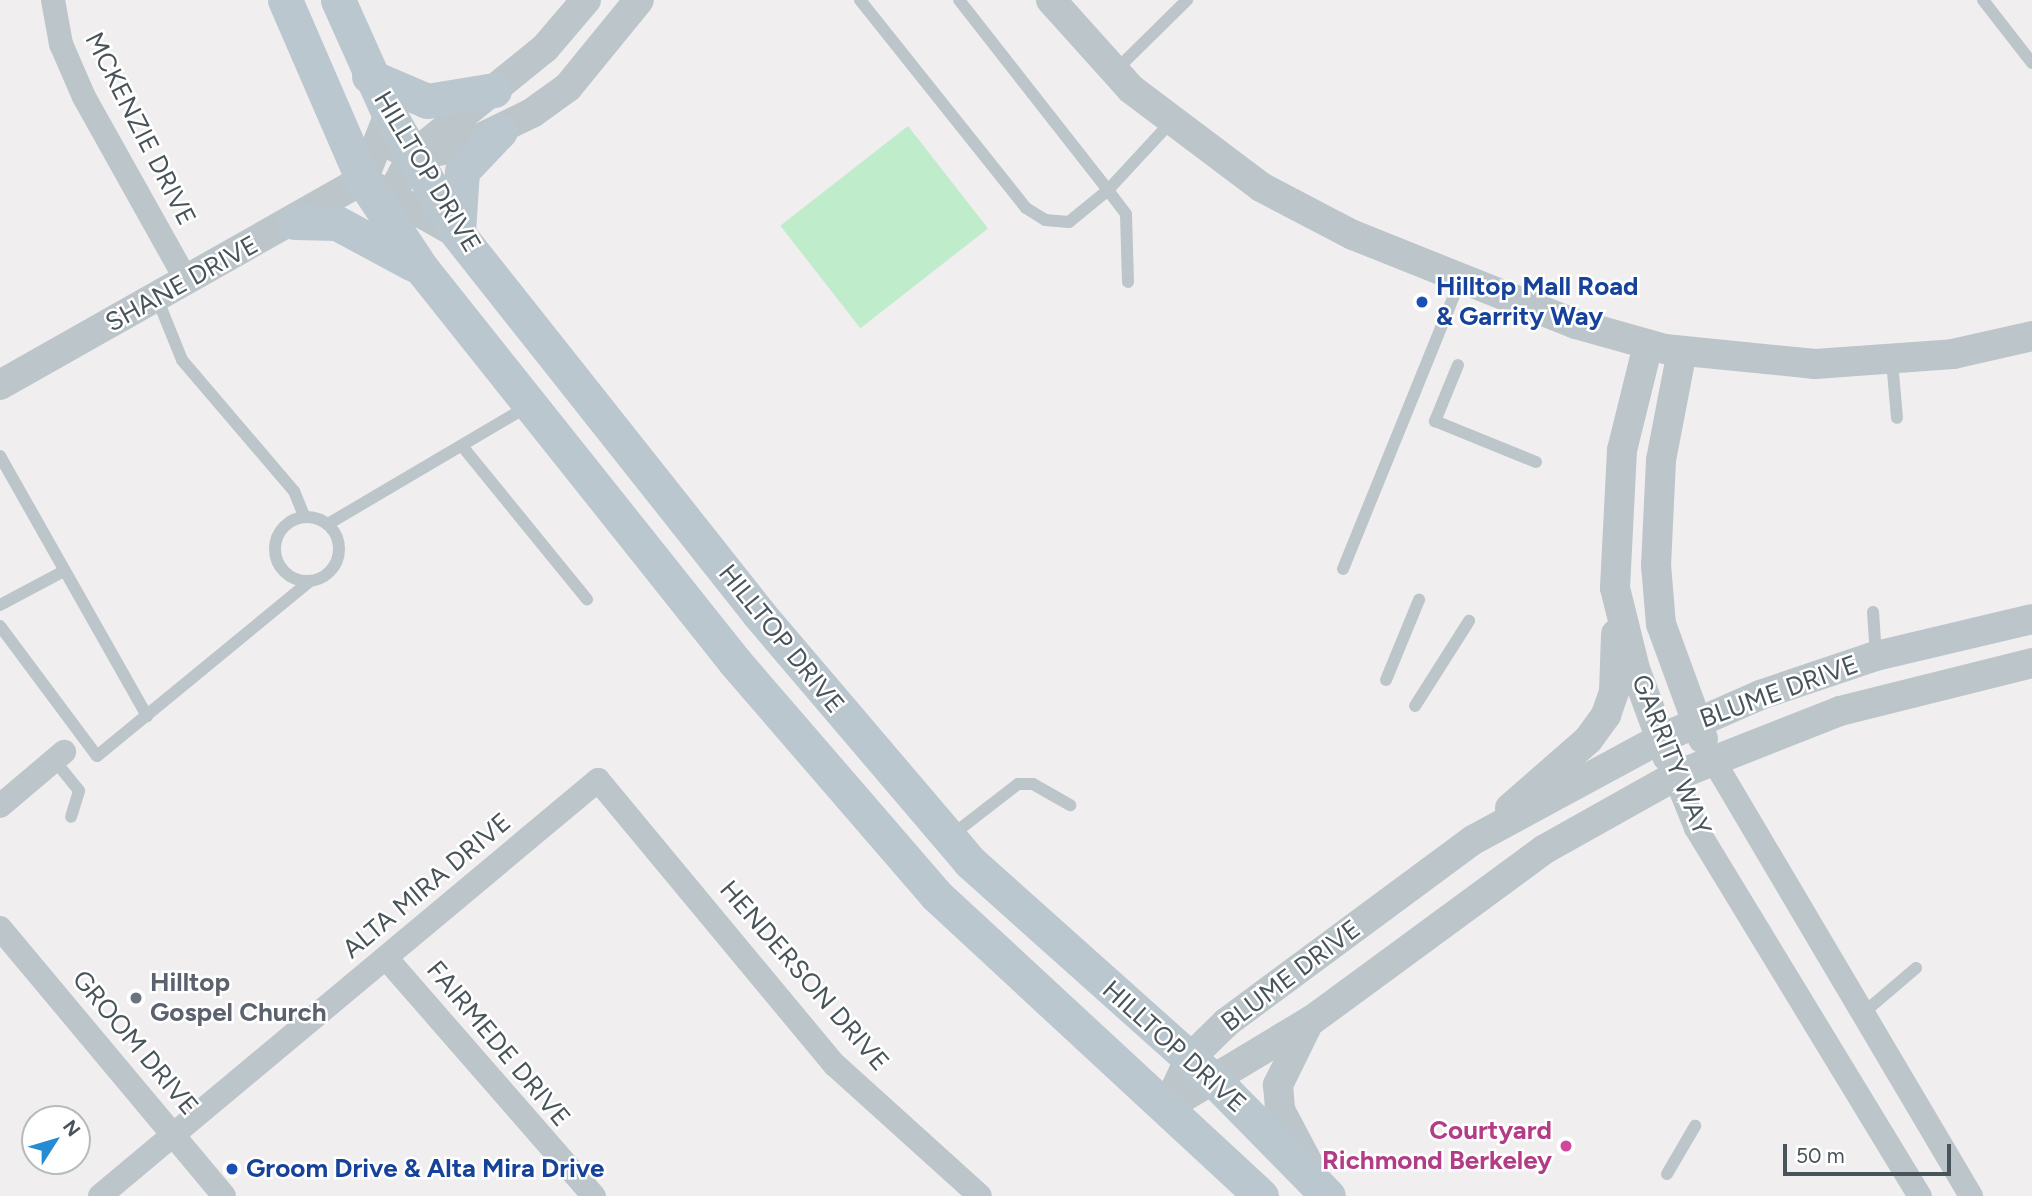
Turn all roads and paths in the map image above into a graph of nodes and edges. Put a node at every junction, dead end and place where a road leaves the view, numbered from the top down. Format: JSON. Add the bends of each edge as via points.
{"nodes":[{"id":1,"x":53,"y":0,"type":"edge"},
{"id":2,"x":285,"y":0,"type":"edge"},
{"id":3,"x":338,"y":0,"type":"edge"},
{"id":4,"x":586,"y":0,"type":"edge"},
{"id":5,"x":639,"y":0,"type":"edge"},
{"id":6,"x":860,"y":0,"type":"edge"},
{"id":7,"x":959,"y":0,"type":"edge"},
{"id":8,"x":1051,"y":0,"type":"edge"},
{"id":9,"x":1187,"y":0,"type":"edge"},
{"id":10,"x":1983,"y":0,"type":"edge"},
{"id":11,"x":2032,"y":63,"type":"edge"},
{"id":12,"x":1114,"y":72,"type":"junction"},
{"id":13,"x":369,"y":76,"type":"junction"},
{"id":14,"x":494,"y":90,"type":"junction"},
{"id":15,"x":332,"y":116,"type":"junction"},
{"id":16,"x":1170,"y":123,"type":"junction"},
{"id":17,"x":384,"y":127,"type":"junction"},
{"id":18,"x":500,"y":131,"type":"junction"},
{"id":19,"x":412,"y":156,"type":"junction"},
{"id":20,"x":1108,"y":190,"type":"junction"},
{"id":21,"x":379,"y":195,"type":"junction"},
{"id":22,"x":294,"y":222,"type":"junction"},
{"id":23,"x":458,"y":234,"type":"junction"},
{"id":24,"x":422,"y":269,"type":"junction"},
{"id":25,"x":1461,"y":279,"type":"junction"},
{"id":26,"x":187,"y":281,"type":"junction"},
{"id":27,"x":1128,"y":282,"type":"dead end"},
{"id":28,"x":158,"y":298,"type":"junction"},
{"id":29,"x":2032,"y":336,"type":"edge"},
{"id":30,"x":1648,"y":345,"type":"junction"},
{"id":31,"x":1682,"y":351,"type":"junction"},
{"id":32,"x":1892,"y":361,"type":"junction"},
{"id":33,"x":1458,"y":365,"type":"dead end"},
{"id":34,"x":0,"y":385,"type":"edge"},
{"id":35,"x":528,"y":406,"type":"junction"},
{"id":36,"x":1897,"y":418,"type":"dead end"},
{"id":37,"x":462,"y":446,"type":"junction"},
{"id":38,"x":0,"y":456,"type":"edge"},
{"id":39,"x":1536,"y":462,"type":"dead end"},
{"id":40,"x":304,"y":516,"type":"junction"},
{"id":41,"x":328,"y":524,"type":"junction"},
{"id":42,"x":1343,"y":569,"type":"dead end"},
{"id":43,"x":64,"y":571,"type":"junction"},
{"id":44,"x":310,"y":581,"type":"junction"},
{"id":45,"x":1615,"y":588,"type":"junction"},
{"id":46,"x":587,"y":599,"type":"dead end"},
{"id":47,"x":1419,"y":600,"type":"dead end"},
{"id":48,"x":0,"y":605,"type":"edge"},
{"id":49,"x":1873,"y":612,"type":"dead end"},
{"id":50,"x":2032,"y":619,"type":"edge"},
{"id":51,"x":1469,"y":621,"type":"dead end"},
{"id":52,"x":0,"y":626,"type":"edge"},
{"id":53,"x":1876,"y":656,"type":"junction"},
{"id":54,"x":2032,"y":663,"type":"edge"},
{"id":55,"x":1386,"y":680,"type":"dead end"},
{"id":56,"x":1415,"y":706,"type":"dead end"},
{"id":57,"x":147,"y":716,"type":"junction"},
{"id":58,"x":1696,"y":722,"type":"junction"},
{"id":59,"x":1660,"y":739,"type":"junction"},
{"id":60,"x":67,"y":750,"type":"junction"},
{"id":61,"x":1712,"y":758,"type":"junction"},
{"id":62,"x":1675,"y":776,"type":"junction"},
{"id":63,"x":598,"y":780,"type":"joint"},
{"id":64,"x":1070,"y":805,"type":"dead end"},
{"id":65,"x":0,"y":806,"type":"edge"},
{"id":66,"x":71,"y":817,"type":"dead end"},
{"id":67,"x":949,"y":838,"type":"junction"},
{"id":68,"x":1473,"y":840,"type":"junction"},
{"id":69,"x":0,"y":928,"type":"edge"},
{"id":70,"x":387,"y":959,"type":"junction"},
{"id":71,"x":1916,"y":968,"type":"dead end"},
{"id":72,"x":1862,"y":1014,"type":"junction"},
{"id":73,"x":1312,"y":1020,"type":"junction"},
{"id":74,"x":1202,"y":1069,"type":"junction"},
{"id":75,"x":1167,"y":1107,"type":"junction"},
{"id":76,"x":1695,"y":1126,"type":"dead end"},
{"id":77,"x":173,"y":1136,"type":"junction"},
{"id":78,"x":1667,"y":1174,"type":"dead end"},
{"id":79,"x":1919,"y":1195,"type":"edge"},
{"id":80,"x":100,"y":1196,"type":"edge"},
{"id":81,"x":224,"y":1196,"type":"edge"},
{"id":82,"x":594,"y":1196,"type":"edge"},
{"id":83,"x":980,"y":1196,"type":"edge"},
{"id":84,"x":1261,"y":1196,"type":"edge"},
{"id":85,"x":1328,"y":1196,"type":"edge"},
{"id":86,"x":1971,"y":1196,"type":"edge"}],
"edges":[{"from":1,"to":26,"type":"street","name":"MCKENZIE DRIVE","via":[[61,44],[84,97]]},
{"from":2,"to":15,"type":"main road","name":"HILLTOP DRIVE"},
{"from":3,"to":13,"type":"main road","name":"HILLTOP DRIVE"},
{"from":4,"to":14,"type":"street","via":[[545,48]]},
{"from":5,"to":18,"type":"street","via":[[568,86]]},
{"from":6,"to":20,"type":"lane","via":[[1026,208],[1045,220],[1069,222]]},
{"from":7,"to":20,"type":"lane"},
{"from":8,"to":12,"type":"street"},
{"from":9,"to":12,"type":"lane"},
{"from":10,"to":11,"type":"lane"},
{"from":12,"to":16,"type":"street"},
{"from":13,"to":14,"type":"main road","via":[[427,101]]},
{"from":13,"to":17,"type":"main road","name":"HILLTOP DRIVE"},
{"from":14,"to":19,"type":"street"},
{"from":15,"to":17,"type":"street"},
{"from":15,"to":21,"type":"main road","name":"HILLTOP DRIVE"},
{"from":16,"to":20,"type":"lane"},
{"from":16,"to":25,"type":"street","via":[[1279,198]]},
{"from":17,"to":19,"type":"main road","name":"HILLTOP DRIVE"},
{"from":17,"to":21,"type":"street"},
{"from":18,"to":19,"type":"street","via":[[464,146]]},
{"from":18,"to":23,"type":"main road","via":[[462,170]]},
{"from":19,"to":21,"type":"street"},
{"from":19,"to":23,"type":"main road","name":"HILLTOP DRIVE"},
{"from":20,"to":27,"type":"lane","via":[[1126,214]]},
{"from":21,"to":22,"type":"street","name":"SHANE DRIVE"},
{"from":21,"to":23,"type":"street"},
{"from":21,"to":24,"type":"main road","name":"HILLTOP DRIVE"},
{"from":22,"to":24,"type":"main road","via":[[337,223]]},
{"from":22,"to":26,"type":"street","name":"SHANE DRIVE"},
{"from":23,"to":67,"type":"main road","name":"HILLTOP DRIVE","via":[[759,614]]},
{"from":24,"to":35,"type":"main road","name":"HILLTOP DRIVE"},
{"from":25,"to":30,"type":"street"},
{"from":25,"to":42,"type":"lane"},
{"from":26,"to":28,"type":"street","name":"SHANE DRIVE"},
{"from":28,"to":34,"type":"street","name":"SHANE DRIVE"},
{"from":28,"to":40,"type":"lane","via":[[182,359],[294,491]]},
{"from":29,"to":32,"type":"street"},
{"from":30,"to":31,"type":"street"},
{"from":30,"to":45,"type":"street","name":"GARRITY WAY","via":[[1622,450]]},
{"from":31,"to":32,"type":"street","via":[[1787,363]]},
{"from":31,"to":58,"type":"street","name":"GARRITY WAY","via":[[1661,460],[1656,565],[1661,624]]},
{"from":32,"to":36,"type":"lane"},
{"from":33,"to":39,"type":"lane","via":[[1435,421]]},
{"from":35,"to":37,"type":"lane"},
{"from":35,"to":75,"type":"main road","name":"HILLTOP DRIVE","via":[[926,885]]},
{"from":37,"to":41,"type":"lane"},
{"from":37,"to":46,"type":"lane"},
{"from":38,"to":43,"type":"lane"},
{"from":40,"to":41,"type":"lane"},
{"from":40,"to":44,"type":"lane","via":[[282,528],[275,552],[287,574]]},
{"from":41,"to":44,"type":"lane","via":[[338,558],[323,578]]},
{"from":43,"to":48,"type":"lane"},
{"from":43,"to":57,"type":"lane"},
{"from":44,"to":57,"type":"lane"},
{"from":45,"to":59,"type":"street","name":"GARRITY WAY"},
{"from":45,"to":68,"type":"street","via":[[1614,692],[1606,715],[1588,740]]},
{"from":47,"to":55,"type":"lane"},
{"from":49,"to":53,"type":"lane"},
{"from":50,"to":53,"type":"street","name":"BLUME DRIVE"},
{"from":51,"to":56,"type":"lane"},
{"from":52,"to":60,"type":"lane"},
{"from":53,"to":58,"type":"street","name":"BLUME DRIVE"},
{"from":54,"to":61,"type":"street","name":"BLUME DRIVE","via":[[1840,711]]},
{"from":57,"to":60,"type":"lane","via":[[97,756]]},
{"from":58,"to":59,"type":"street","name":"BLUME DRIVE"},
{"from":58,"to":61,"type":"street","name":"GARRITY WAY"},
{"from":59,"to":62,"type":"street","name":"GARRITY WAY"},
{"from":59,"to":68,"type":"street","name":"BLUME DRIVE"},
{"from":60,"to":65,"type":"street"},
{"from":60,"to":66,"type":"lane","via":[[79,791]]},
{"from":61,"to":62,"type":"street","name":"BLUME DRIVE"},
{"from":61,"to":72,"type":"street","name":"GARRITY WAY"},
{"from":62,"to":73,"type":"street","name":"BLUME DRIVE","via":[[1545,849]]},
{"from":62,"to":79,"type":"street","name":"GARRITY WAY","via":[[1696,828]]},
{"from":63,"to":70,"type":"street","name":"ALTA MIRA DRIVE"},
{"from":63,"to":83,"type":"street","name":"HENDERSON DRIVE","via":[[835,1065]]},
{"from":64,"to":67,"type":"lane","via":[[1034,784],[1018,785]]},
{"from":67,"to":74,"type":"main road","name":"HILLTOP DRIVE","via":[[1030,919]]},
{"from":68,"to":74,"type":"street","name":"BLUME DRIVE","via":[[1227,1022]]},
{"from":69,"to":77,"type":"street","name":"GROOM DRIVE"},
{"from":70,"to":77,"type":"street","name":"ALTA MIRA DRIVE"},
{"from":70,"to":82,"type":"street","name":"FAIRMEDE DRIVE"},
{"from":71,"to":72,"type":"lane"},
{"from":72,"to":86,"type":"street","name":"GARRITY WAY"},
{"from":73,"to":74,"type":"street","name":"BLUME DRIVE"},
{"from":73,"to":85,"type":"street","via":[[1282,1066],[1280,1110]]},
{"from":74,"to":75,"type":"street","name":"BLUME DRIVE"},
{"from":74,"to":85,"type":"main road","name":"HILLTOP DRIVE"},
{"from":75,"to":84,"type":"main road","name":"HILLTOP DRIVE"},
{"from":76,"to":78,"type":"lane"},
{"from":77,"to":80,"type":"street","name":"ALTA MIRA DRIVE"},
{"from":77,"to":81,"type":"street","name":"GROOM DRIVE"}]}
